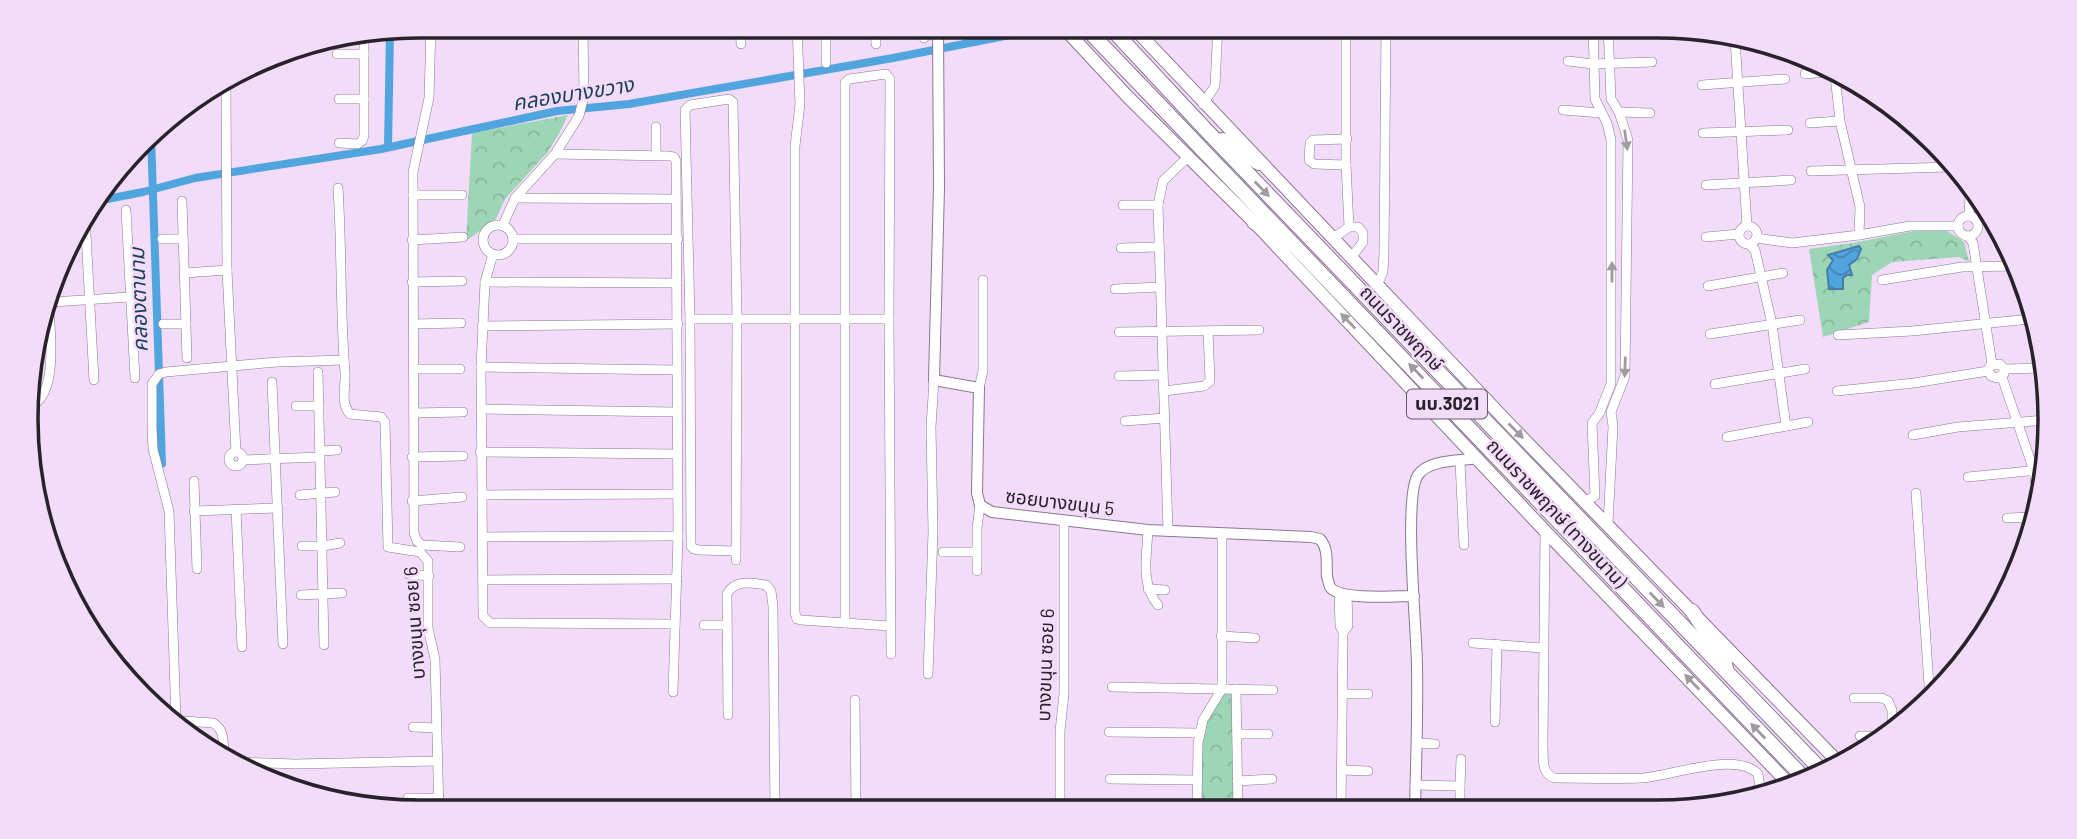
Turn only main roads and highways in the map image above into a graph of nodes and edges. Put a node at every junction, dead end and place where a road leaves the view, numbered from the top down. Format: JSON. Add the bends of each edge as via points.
{"nodes":[{"id":1,"x":1083,"y":38,"type":"edge"},
{"id":2,"x":1085,"y":38,"type":"edge"},
{"id":3,"x":1085,"y":38,"type":"edge"},
{"id":4,"x":1124,"y":38,"type":"edge"},
{"id":5,"x":1143,"y":38,"type":"edge"},
{"id":6,"x":1210,"y":128,"type":"junction"},
{"id":7,"x":1259,"y":163,"type":"junction"},
{"id":8,"x":1254,"y":222,"type":"junction"},
{"id":9,"x":1281,"y":241,"type":"junction"},
{"id":10,"x":1311,"y":262,"type":"junction"},
{"id":11,"x":1692,"y":611,"type":"junction"},
{"id":12,"x":1726,"y":671,"type":"junction"},
{"id":13,"x":1833,"y":757,"type":"edge"},
{"id":14,"x":1816,"y":765,"type":"edge"},
{"id":15,"x":1799,"y":773,"type":"edge"},
{"id":16,"x":1784,"y":779,"type":"edge"}],
"edges":[{"from":1,"to":8,"type":"main road","name":"ถนนราชพฤกษ์ (ทางขนาน)","number":"นบ.3021","via":[[1127,96]]},
{"from":2,"to":9,"type":"main road"},
{"from":3,"to":10,"type":"main road","name":"ถนนราชพฤกษ์","number":"นบ.3021"},
{"from":4,"to":6,"type":"main road","name":"ถนนราชพฤกษ์","number":"นบ.3021"},
{"from":5,"to":7,"type":"main road","name":"ถนนราชพฤกษ์ (ทางขนาน)","number":"นบ.3021"},
{"from":6,"to":7,"type":"main road"},
{"from":6,"to":12,"type":"main road","name":"ถนนราชพฤกษ์","number":"นบ.3021","one_way":true},
{"from":7,"to":11,"type":"main road","name":"ถนนราชพฤกษ์ (ทางขนาน)","number":"นบ.3021","one_way":true},
{"from":8,"to":9,"type":"main road"},
{"from":16,"to":8,"type":"main road","name":"ถนนราชพฤกษ์ (ทางขนาน)","number":"นบ.3021","one_way":true},
{"from":9,"to":10,"type":"main road"},
{"from":15,"to":10,"type":"main road","name":"ถนนราชพฤกษ์","number":"นบ.3021","one_way":true},
{"from":11,"to":12,"type":"main road","via":[[1724,658]]},
{"from":11,"to":13,"type":"main road","name":"ถนนราชพฤกษ์ (ทางขนาน)","number":"นบ.3021"},
{"from":12,"to":14,"type":"main road","name":"ถนนราชพฤกษ์","number":"นบ.3021"}]}
